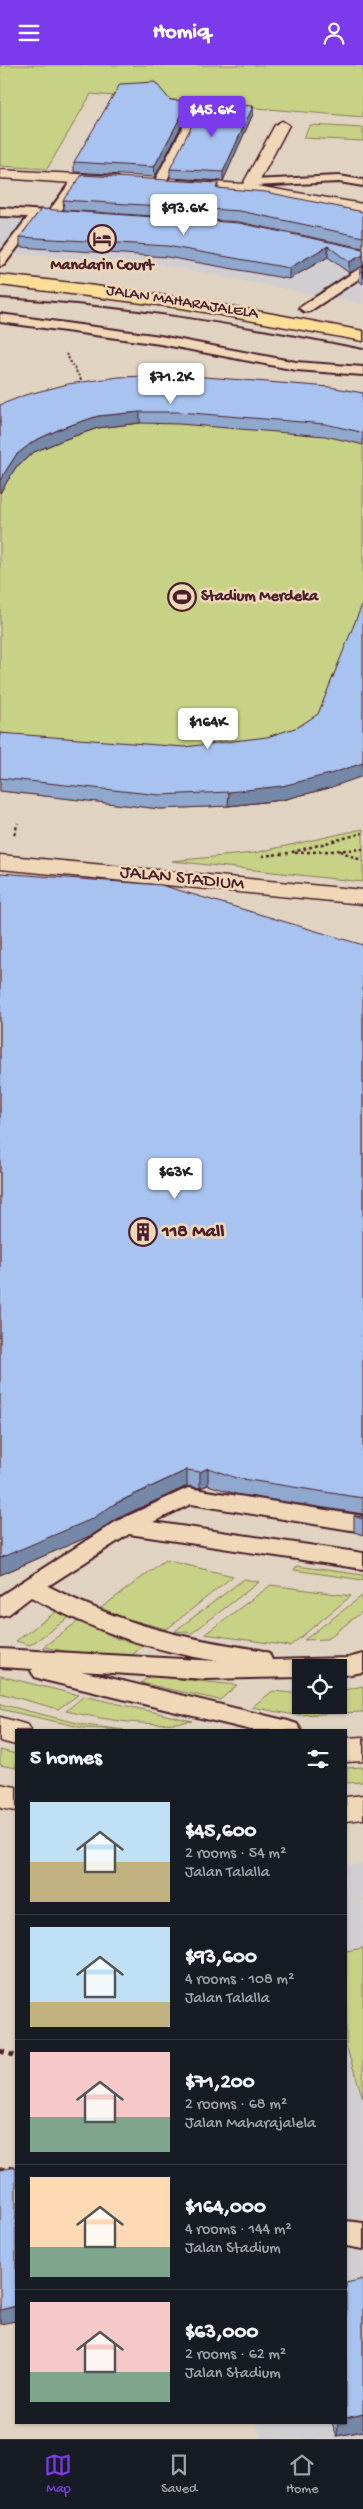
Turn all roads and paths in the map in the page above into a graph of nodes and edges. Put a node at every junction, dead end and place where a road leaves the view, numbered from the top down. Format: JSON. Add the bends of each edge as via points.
{"nodes":[{"id":1,"x":198,"y":109,"type":"edge"},
{"id":2,"x":282,"y":125,"type":"dead end"},
{"id":3,"x":0,"y":174,"type":"edge"},
{"id":4,"x":78,"y":179,"type":"junction"},
{"id":5,"x":363,"y":183,"type":"edge"},
{"id":6,"x":159,"y":184,"type":"junction"},
{"id":7,"x":250,"y":186,"type":"junction"},
{"id":8,"x":363,"y":209,"type":"edge"},
{"id":9,"x":0,"y":212,"type":"edge"},
{"id":10,"x":37,"y":214,"type":"junction"},
{"id":11,"x":52,"y":215,"type":"junction"},
{"id":12,"x":81,"y":217,"type":"edge"},
{"id":13,"x":0,"y":262,"type":"edge"},
{"id":14,"x":0,"y":267,"type":"edge"},
{"id":15,"x":363,"y":270,"type":"edge"},
{"id":16,"x":0,"y":280,"type":"edge"},
{"id":17,"x":0,"y":290,"type":"edge"},
{"id":18,"x":105,"y":291,"type":"junction"},
{"id":19,"x":305,"y":308,"type":"junction"},
{"id":20,"x":324,"y":311,"type":"dead end"},
{"id":21,"x":0,"y":318,"type":"edge"},
{"id":22,"x":363,"y":336,"type":"edge"},
{"id":23,"x":363,"y":371,"type":"edge"},
{"id":24,"x":363,"y":833,"type":"edge"},
{"id":25,"x":363,"y":849,"type":"edge"},
{"id":26,"x":340,"y":851,"type":"junction"},
{"id":27,"x":289,"y":853,"type":"junction"},
{"id":28,"x":261,"y":856,"type":"dead end"},
{"id":29,"x":0,"y":861,"type":"edge"},
{"id":30,"x":363,"y":861,"type":"edge"},
{"id":31,"x":363,"y":897,"type":"edge"},
{"id":32,"x":363,"y":1524,"type":"edge"},
{"id":33,"x":126,"y":1526,"type":"junction"},
{"id":34,"x":363,"y":1561,"type":"edge"},
{"id":35,"x":30,"y":1586,"type":"junction"},
{"id":36,"x":0,"y":1608,"type":"edge"},
{"id":37,"x":0,"y":1659,"type":"edge"},
{"id":38,"x":363,"y":1663,"type":"edge"},
{"id":39,"x":292,"y":1664,"type":"edge"},
{"id":40,"x":292,"y":1667,"type":"edge"},
{"id":41,"x":347,"y":1667,"type":"edge"},
{"id":42,"x":0,"y":1729,"type":"edge"},
{"id":43,"x":284,"y":1729,"type":"edge"},
{"id":44,"x":15,"y":1733,"type":"edge"},
{"id":45,"x":0,"y":1796,"type":"edge"},
{"id":46,"x":15,"y":1799,"type":"edge"},
{"id":47,"x":363,"y":1807,"type":"edge"},
{"id":48,"x":347,"y":1809,"type":"edge"},
{"id":49,"x":0,"y":2051,"type":"edge"},
{"id":50,"x":15,"y":2056,"type":"edge"},
{"id":51,"x":15,"y":2167,"type":"edge"},
{"id":52,"x":0,"y":2170,"type":"edge"},
{"id":53,"x":347,"y":2233,"type":"edge"},
{"id":54,"x":363,"y":2236,"type":"edge"}],
"edges":[{"from":1,"to":6,"type":"lane"},
{"from":2,"to":7,"type":"street"},
{"from":3,"to":4,"type":"street"},
{"from":4,"to":6,"type":"street"},
{"from":4,"to":11,"type":"lane"},
{"from":5,"to":7,"type":"lane","via":[[340,179]]},
{"from":6,"to":7,"type":"street"},
{"from":7,"to":8,"type":"street"},
{"from":9,"to":10,"type":"lane"},
{"from":10,"to":11,"type":"lane"},
{"from":10,"to":13,"type":"lane"},
{"from":11,"to":12,"type":"lane"},
{"from":14,"to":19,"type":"highway","name":"JALAN MAHARAJALELA","via":[[210,291]]},
{"from":15,"to":19,"type":"lane"},
{"from":16,"to":18,"type":"highway","name":"JALAN MAHARAJALELA"},
{"from":17,"to":18,"type":"highway"},
{"from":18,"to":22,"type":"highway","name":"JALAN MAHARAJALELA","via":[[192,303]]},
{"from":19,"to":20,"type":"highway","name":"JALAN MAHARAJALELA"},
{"from":21,"to":23,"type":"lane","via":[[160,340],[296,366]]},
{"from":24,"to":27,"type":"path"},
{"from":25,"to":26,"type":"path"},
{"from":26,"to":27,"type":"path"},
{"from":26,"to":30,"type":"path"},
{"from":27,"to":28,"type":"path"},
{"from":29,"to":31,"type":"street","name":"JALAN STADIUM"},
{"from":32,"to":33,"type":"lane","via":[[188,1496]]},
{"from":33,"to":34,"type":"lane"},
{"from":33,"to":35,"type":"lane"},
{"from":35,"to":36,"type":"lane"},
{"from":35,"to":39,"type":"lane","via":[[78,1611],[166,1642]]},
{"from":37,"to":40,"type":"lane","via":[[206,1671]]},
{"from":37,"to":43,"type":"lane"},
{"from":38,"to":41,"type":"lane"},
{"from":42,"to":44,"type":"street"},
{"from":45,"to":46,"type":"street"},
{"from":47,"to":48,"type":"street"},
{"from":49,"to":50,"type":"path"},
{"from":51,"to":52,"type":"path"},
{"from":53,"to":54,"type":"lane"}]}
